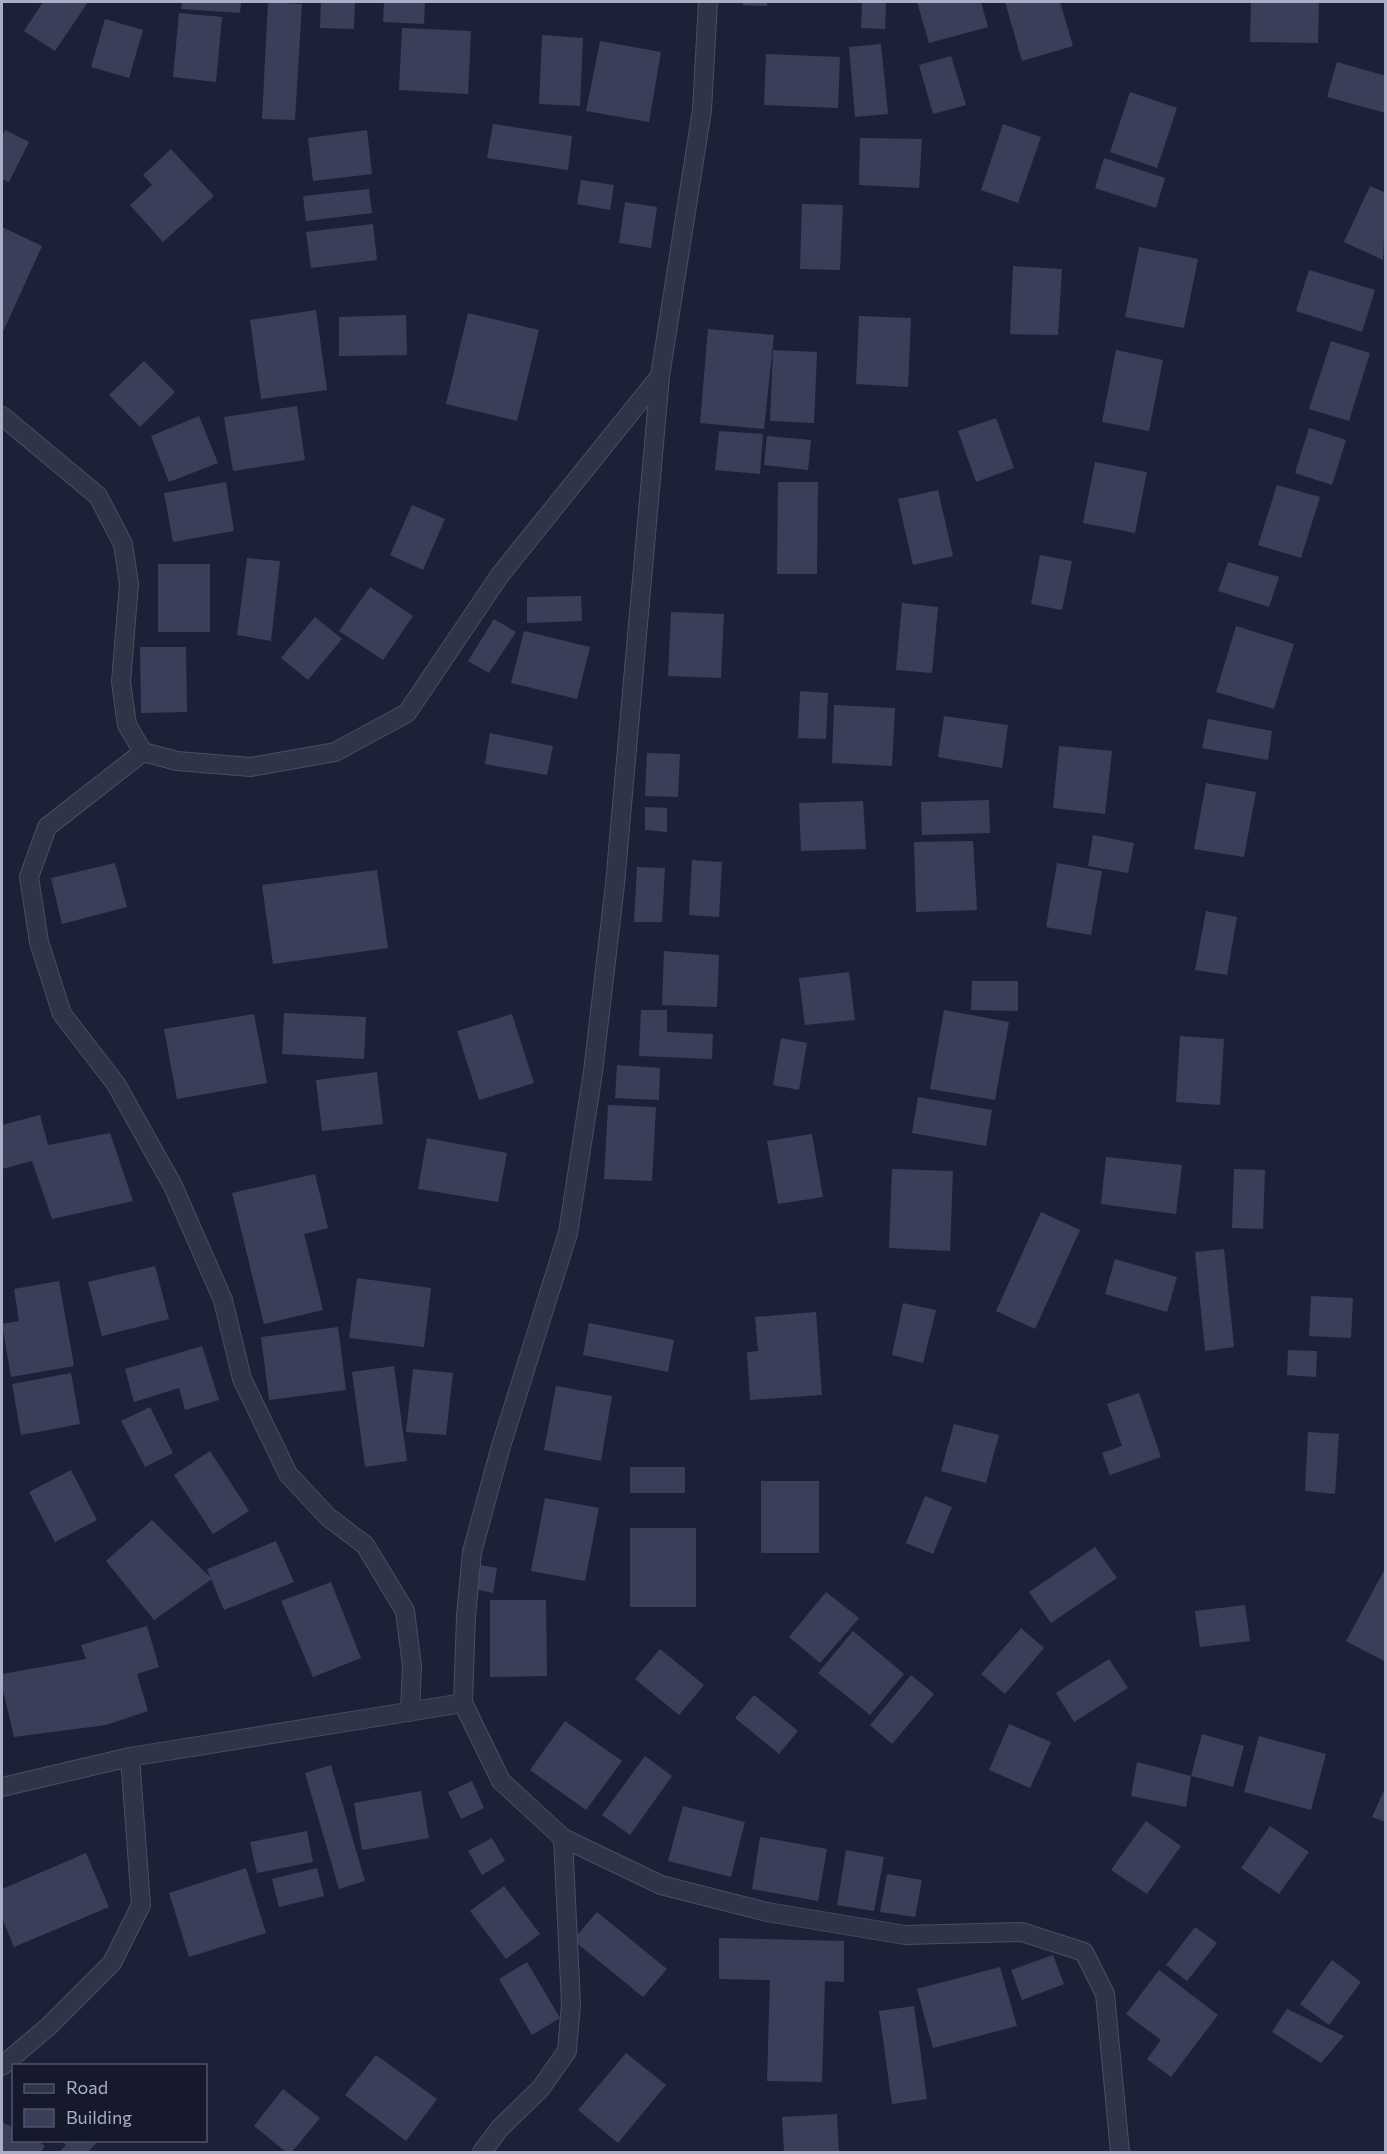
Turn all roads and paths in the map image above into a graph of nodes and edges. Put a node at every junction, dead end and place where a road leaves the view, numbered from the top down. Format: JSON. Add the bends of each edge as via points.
{"nodes":[{"id":1,"x":708,"y":2,"type":"edge"},
{"id":2,"x":660,"y":376,"type":"junction"},
{"id":3,"x":2,"y":416,"type":"edge"},
{"id":4,"x":143,"y":752,"type":"junction"},
{"id":5,"x":463,"y":1703,"type":"junction"},
{"id":6,"x":410,"y":1712,"type":"junction"},
{"id":7,"x":130,"y":1757,"type":"junction"},
{"id":8,"x":2,"y":1787,"type":"edge"},
{"id":9,"x":563,"y":1838,"type":"junction"},
{"id":10,"x":2,"y":2066,"type":"edge"},
{"id":11,"x":482,"y":2152,"type":"edge"},
{"id":12,"x":1120,"y":2152,"type":"edge"}],
"edges":[{"from":1,"to":2,"type":"street","via":[[702,110]]},
{"from":2,"to":4,"type":"street","via":[[500,575],[407,713],[335,752],[251,767],[177,761]]},
{"from":2,"to":5,"type":"street","via":[[615,884],[593,1072],[568,1233],[472,1552]]},
{"from":3,"to":4,"type":"street","via":[[98,496],[123,544],[129,584],[121,682],[127,725]]},
{"from":4,"to":6,"type":"street","via":[[48,827],[29,877],[39,942],[62,1014],[116,1084],[173,1186],[223,1300],[242,1379],[288,1474],[328,1517],[364,1545],[405,1611],[412,1666]]},
{"from":5,"to":6,"type":"street"},
{"from":5,"to":9,"type":"street","via":[[501,1781]]},
{"from":6,"to":7,"type":"street"},
{"from":7,"to":8,"type":"street"},
{"from":7,"to":10,"type":"street","via":[[141,1905],[112,1964]]},
{"from":9,"to":11,"type":"street","via":[[571,2004],[567,2051],[541,2088],[500,2128]]},
{"from":9,"to":12,"type":"street","via":[[661,1885],[767,1912],[905,1935],[1022,1932],[1084,1952],[1105,1994]]}]}
